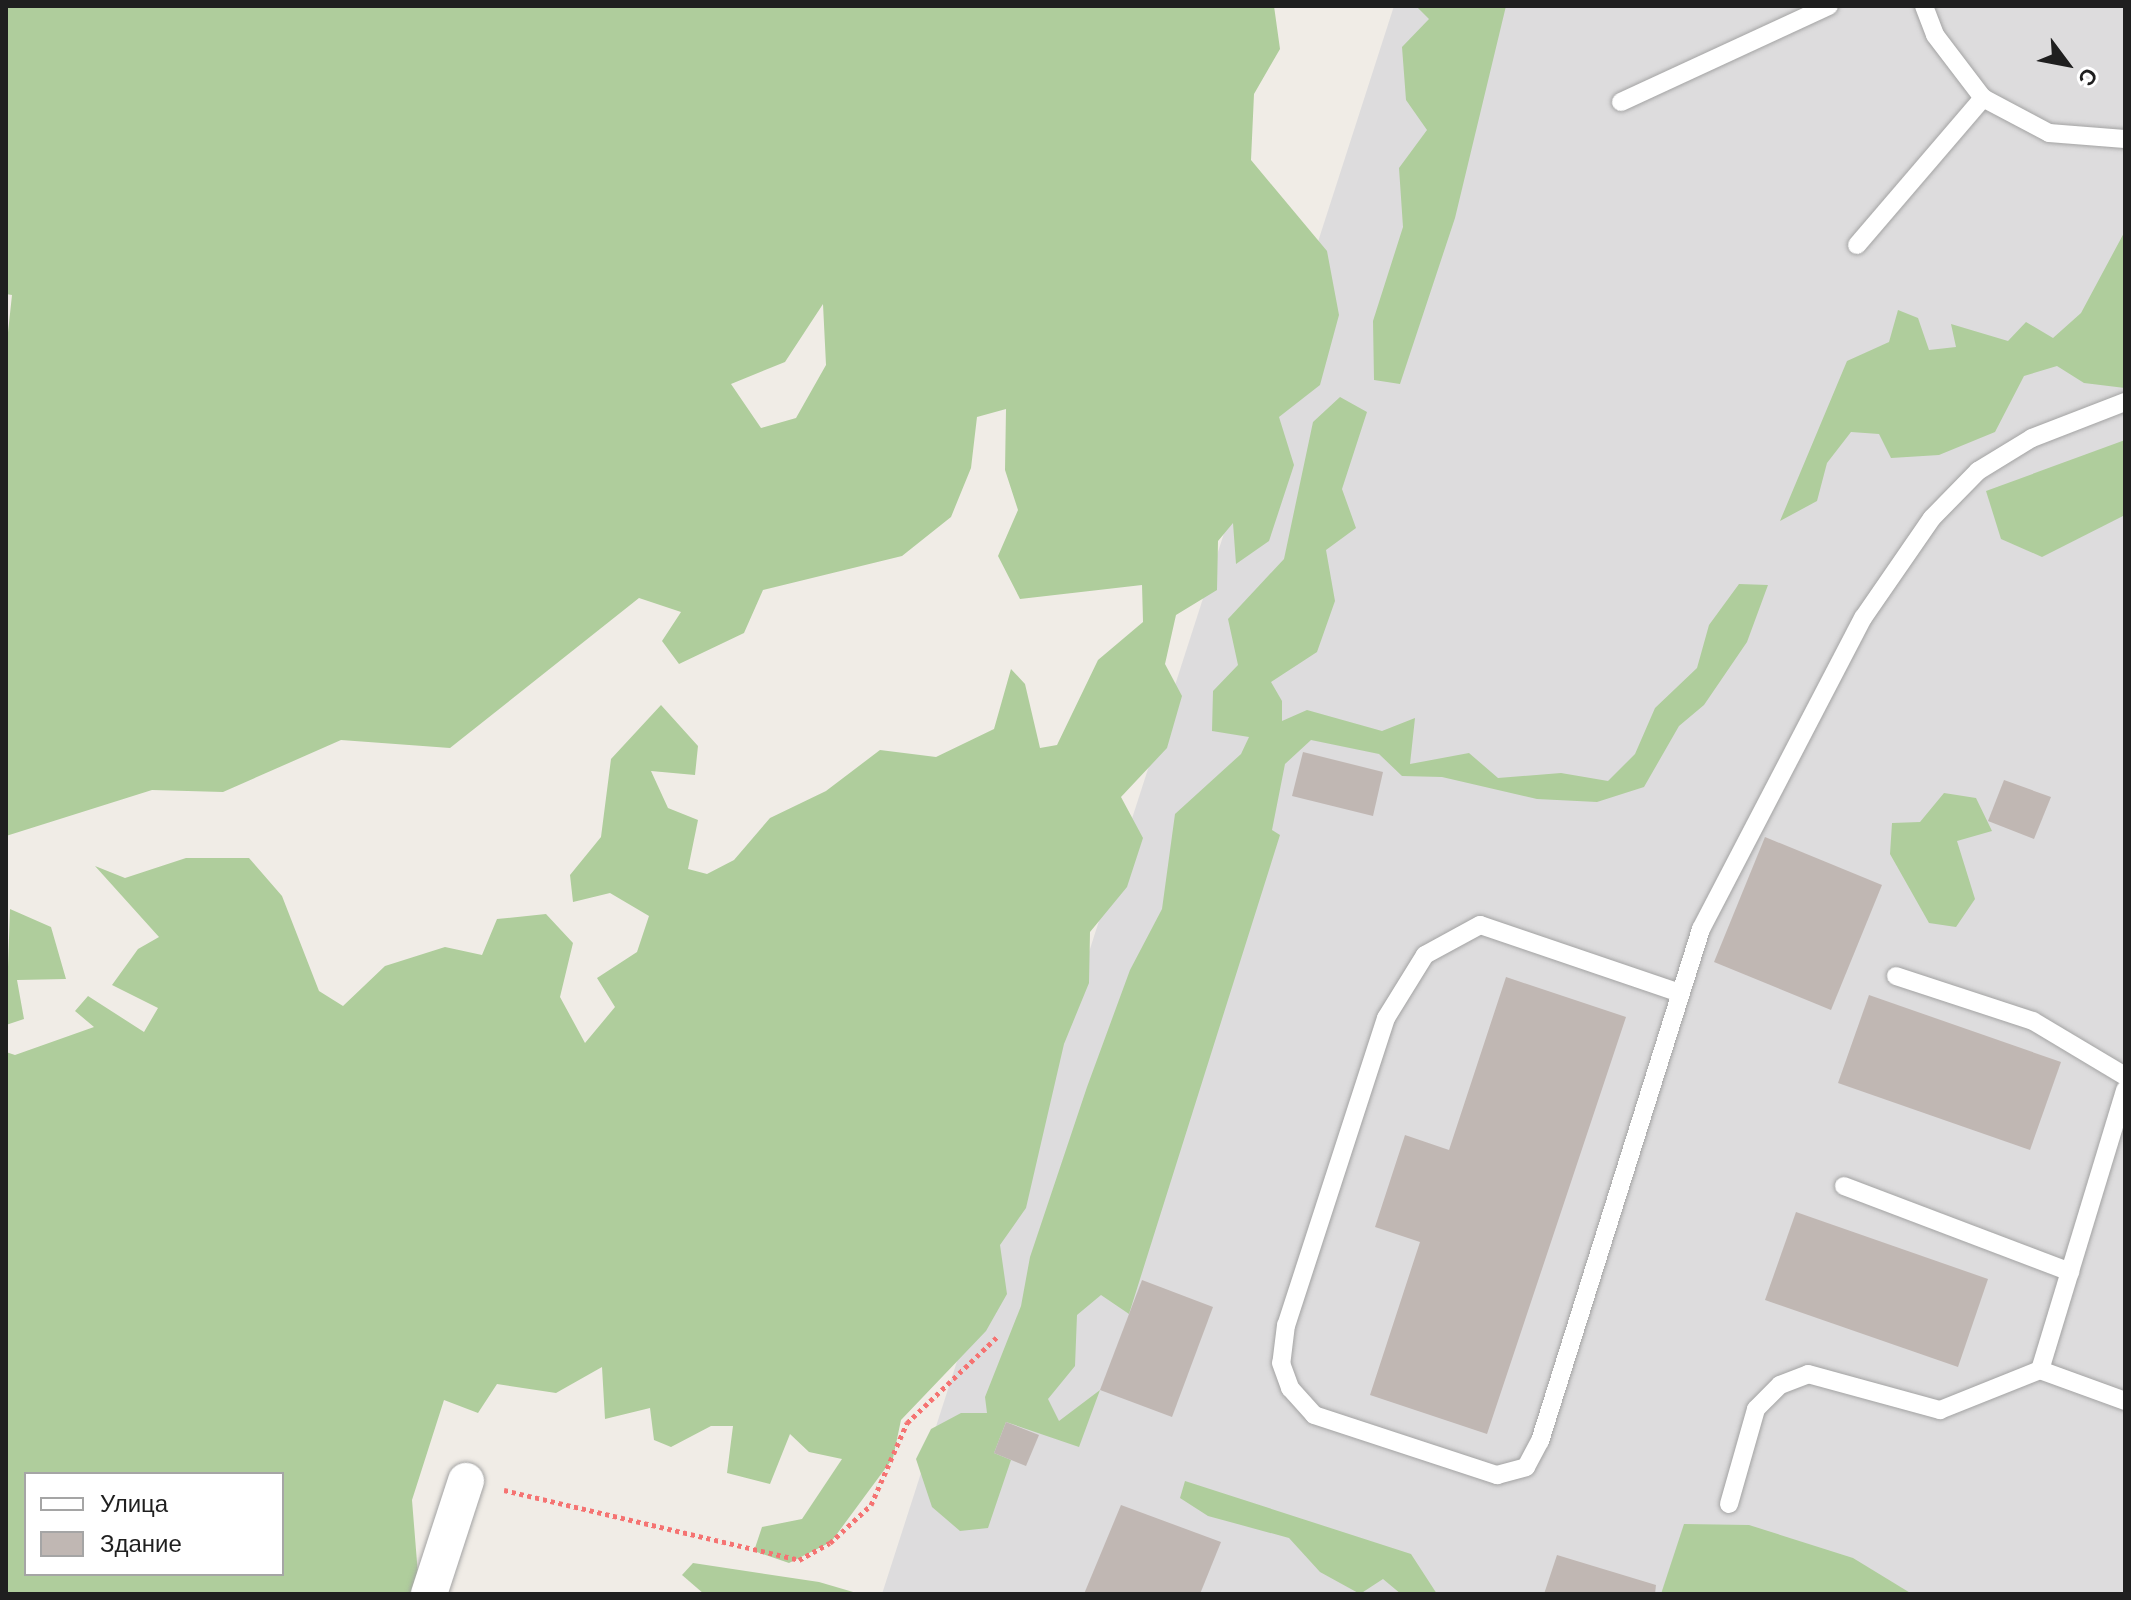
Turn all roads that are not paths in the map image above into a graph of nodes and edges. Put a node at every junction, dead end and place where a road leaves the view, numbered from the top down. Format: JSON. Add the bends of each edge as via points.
{"nodes":[{"id":1,"x":1829,"y":6,"type":"edge"},
{"id":2,"x":1924,"y":6,"type":"edge"},
{"id":3,"x":1983,"y":98,"type":"junction"},
{"id":4,"x":1621,"y":102,"type":"dead end"},
{"id":5,"x":2125,"y":139,"type":"edge"},
{"id":6,"x":1857,"y":245,"type":"dead end"},
{"id":7,"x":2125,"y":402,"type":"edge"},
{"id":8,"x":1896,"y":976,"type":"dead end"},
{"id":9,"x":1680,"y":993,"type":"junction"},
{"id":10,"x":2125,"y":1076,"type":"edge"},
{"id":11,"x":2125,"y":1090,"type":"edge"},
{"id":12,"x":1844,"y":1186,"type":"dead end"},
{"id":13,"x":2070,"y":1272,"type":"junction"},
{"id":14,"x":2040,"y":1370,"type":"junction"},
{"id":15,"x":2125,"y":1401,"type":"edge"},
{"id":16,"x":466,"y":1481,"type":"road end"},
{"id":17,"x":1729,"y":1504,"type":"dead end"},
{"id":18,"x":429,"y":1594,"type":"edge"}],
"edges":[{"from":1,"to":4,"type":"lane"},
{"from":2,"to":3,"type":"lane","via":[[1935,35]]},
{"from":3,"to":5,"type":"lane","via":[[2049,133]]},
{"from":3,"to":6,"type":"lane"},
{"from":7,"to":9,"type":"lane","via":[[2032,438],[1978,471],[1932,518],[1863,618],[1701,929]]},
{"from":8,"to":10,"type":"lane","via":[[2033,1021]]},
{"from":9,"to":9,"type":"lane","via":[[1540,1441],[1526,1467],[1497,1475],[1314,1415],[1290,1388],[1281,1363],[1286,1325],[1386,1018],[1425,955],[1480,925]]},
{"from":11,"to":13,"type":"lane"},
{"from":12,"to":13,"type":"lane"},
{"from":13,"to":14,"type":"lane"},
{"from":14,"to":15,"type":"lane"},
{"from":14,"to":17,"type":"lane","via":[[1940,1410],[1808,1374],[1780,1385],[1756,1409]]},
{"from":16,"to":18,"type":"street"}]}
